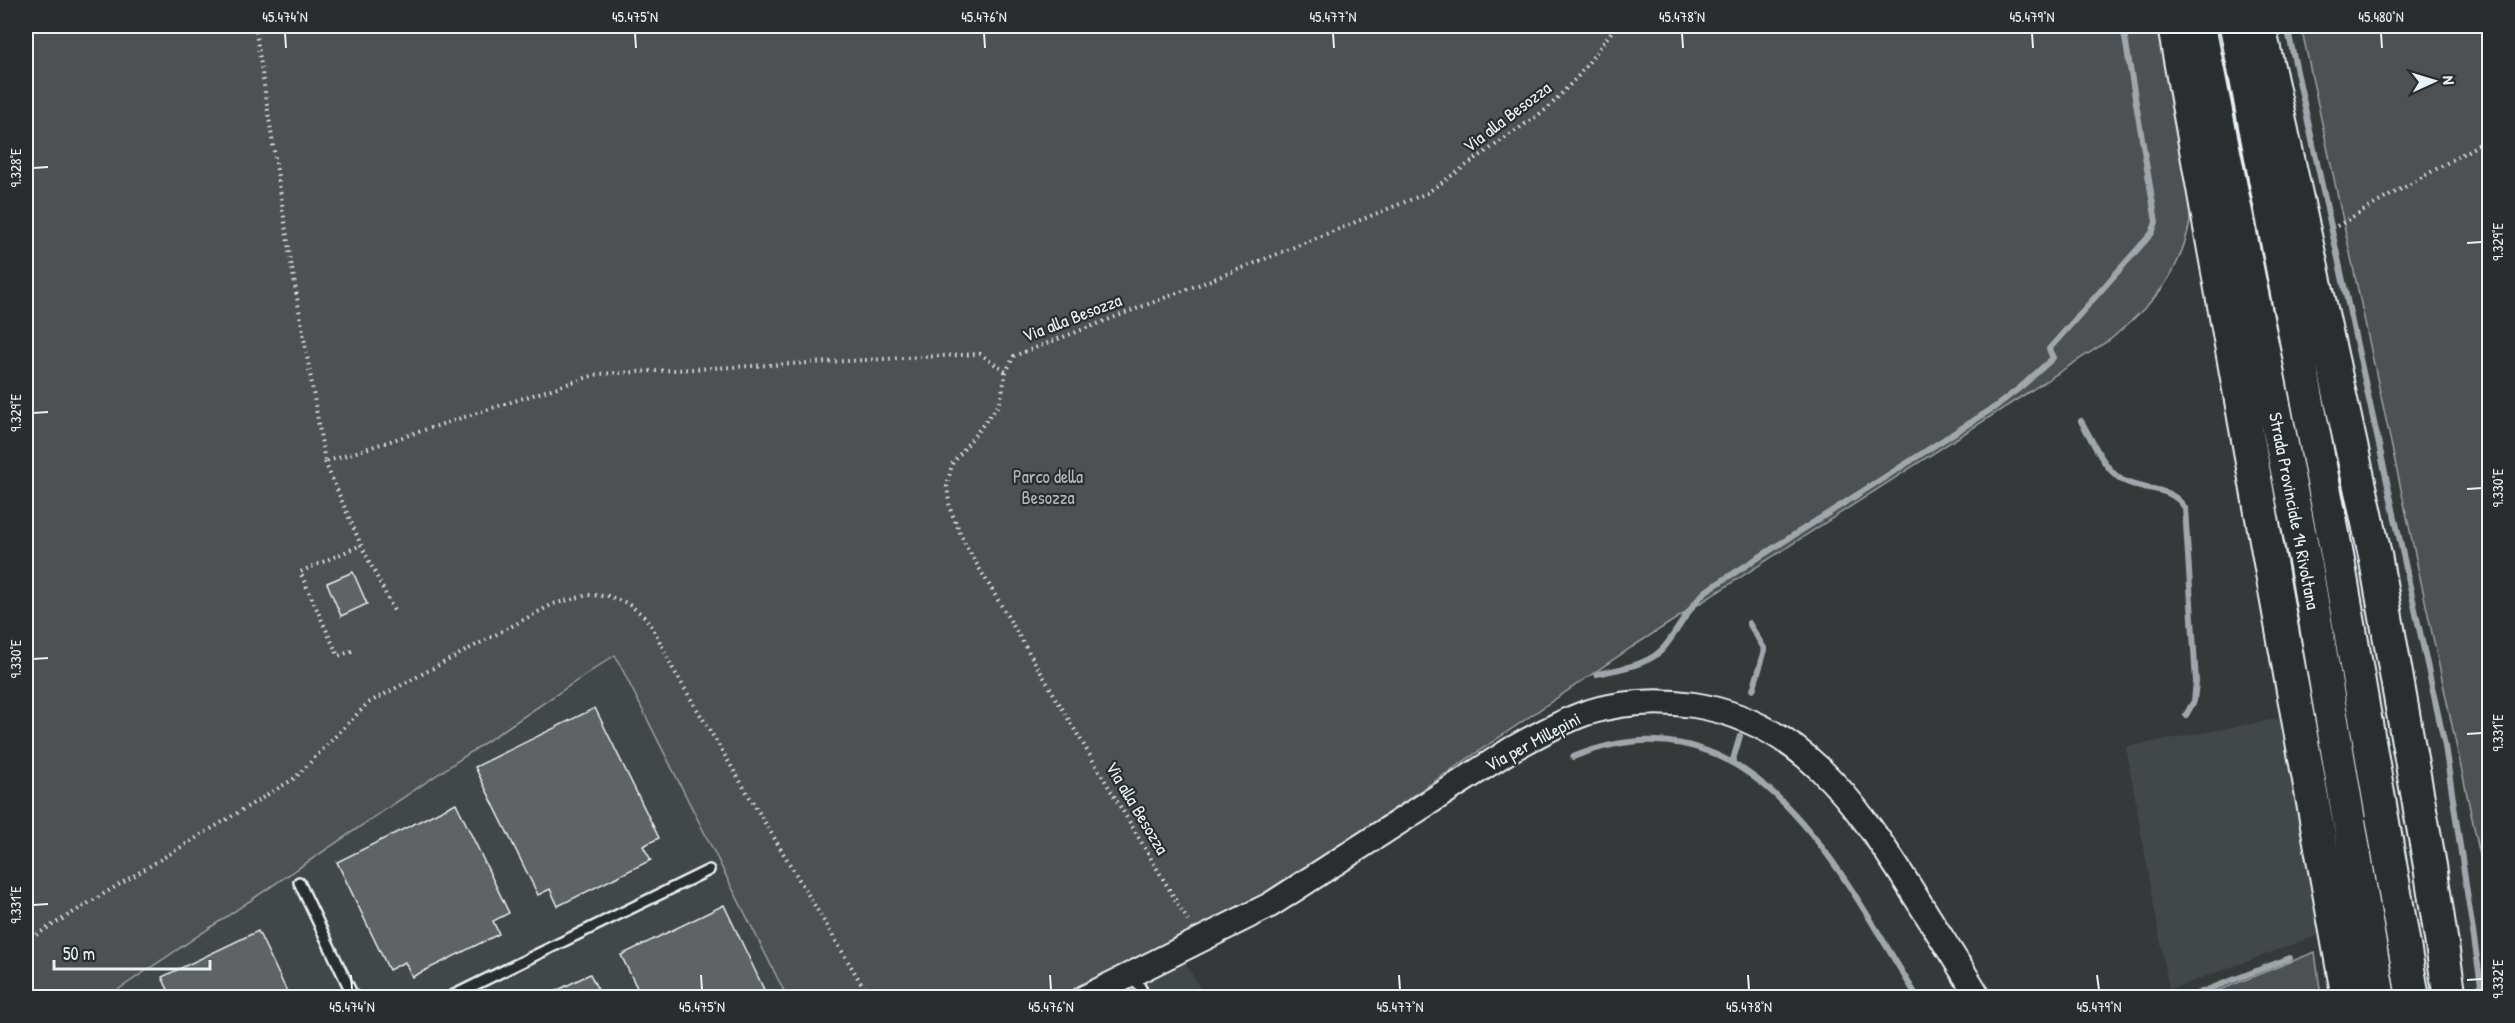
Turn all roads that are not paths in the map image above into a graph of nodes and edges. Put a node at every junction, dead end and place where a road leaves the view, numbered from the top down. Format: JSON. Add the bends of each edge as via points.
{"nodes":[{"id":1,"x":2174,"y":26,"type":"edge"},
{"id":2,"x":2199,"y":26,"type":"edge"},
{"id":3,"x":2236,"y":26,"type":"edge"},
{"id":4,"x":2259,"y":26,"type":"edge"},
{"id":5,"x":709,"y":870,"type":"dead end"},
{"id":6,"x":299,"y":882,"type":"dead end"},
{"id":7,"x":1133,"y":974,"type":"junction"},
{"id":8,"x":354,"y":998,"type":"edge"},
{"id":9,"x":448,"y":998,"type":"edge"},
{"id":10,"x":1084,"y":998,"type":"edge"},
{"id":11,"x":1146,"y":998,"type":"edge"},
{"id":12,"x":1979,"y":998,"type":"edge"},
{"id":13,"x":2348,"y":998,"type":"edge"},
{"id":14,"x":2379,"y":998,"type":"edge"},
{"id":15,"x":2414,"y":998,"type":"edge"},
{"id":16,"x":2450,"y":998,"type":"edge"}],
"edges":[{"from":1,"to":13,"type":"highway"},
{"from":2,"to":14,"type":"highway","name":"Strada Provinciale 14 Rivoltana","via":[[2306,566]]},
{"from":3,"to":15,"type":"highway","name":"Strada Provinciale 14 Rivoltana","via":[[2336,548]]},
{"from":4,"to":16,"type":"highway","via":[[2375,555]]},
{"from":5,"to":9,"type":"lane"},
{"from":6,"to":8,"type":"lane"},
{"from":7,"to":10,"type":"street","name":"Via per Millepini"},
{"from":7,"to":11,"type":"lane"},
{"from":7,"to":12,"type":"street","name":"Via per Millepini","via":[[1270,905],[1554,726],[1609,707],[1667,702],[1713,709],[1746,720],[1778,735],[1815,763],[1874,831]]}]}
